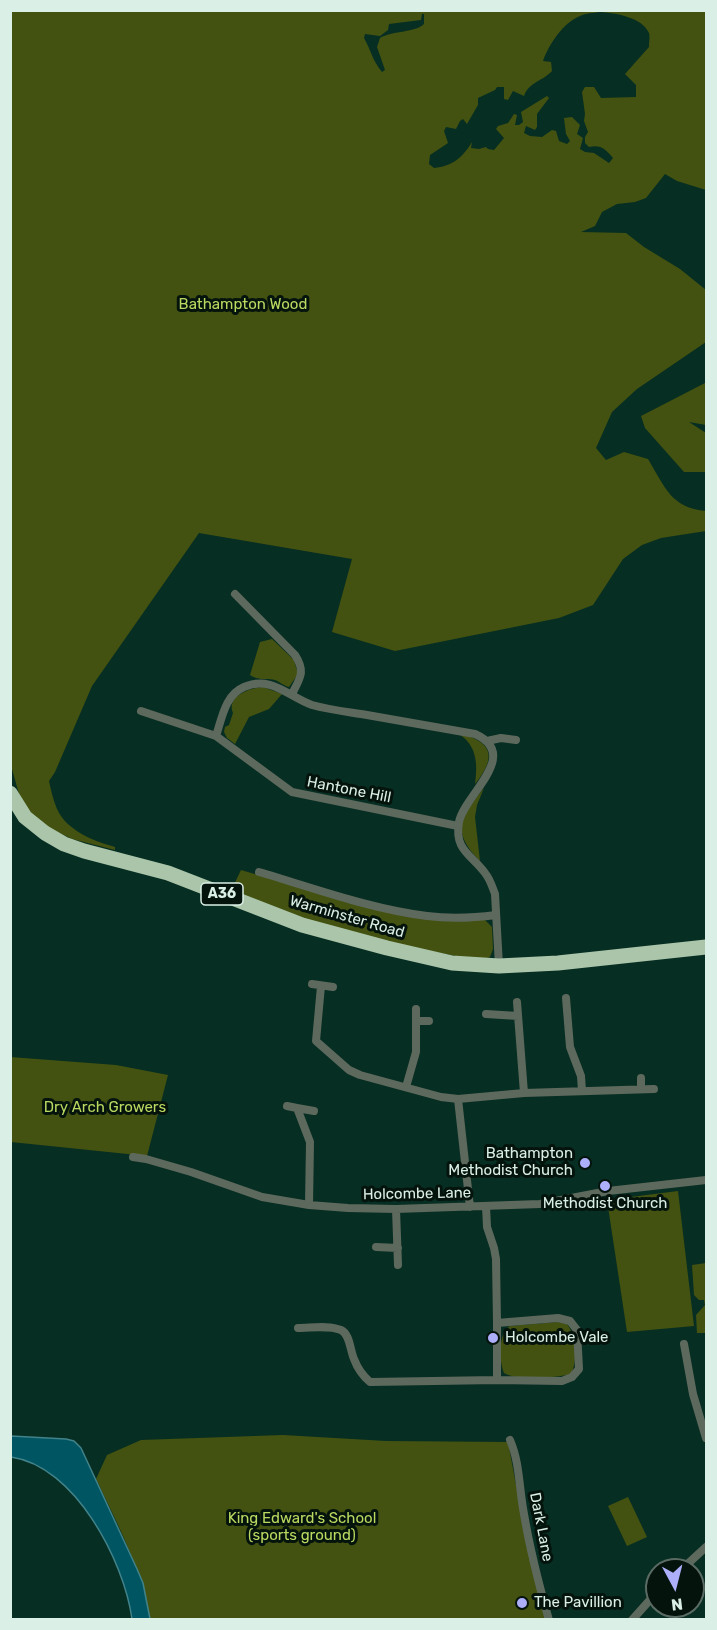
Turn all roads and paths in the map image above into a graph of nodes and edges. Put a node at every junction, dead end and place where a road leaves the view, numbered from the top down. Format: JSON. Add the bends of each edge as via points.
{"nodes":[{"id":1,"x":235,"y":594,"type":"dead end"},
{"id":2,"x":292,"y":694,"type":"junction"},
{"id":3,"x":141,"y":711,"type":"dead end"},
{"id":4,"x":216,"y":736,"type":"junction"},
{"id":5,"x":516,"y":740,"type":"dead end"},
{"id":6,"x":487,"y":741,"type":"junction"},
{"id":7,"x":10,"y":793,"type":"edge"},
{"id":8,"x":458,"y":826,"type":"junction"},
{"id":9,"x":259,"y":872,"type":"dead end"},
{"id":10,"x":496,"y":915,"type":"junction"},
{"id":11,"x":706,"y":947,"type":"edge"},
{"id":12,"x":499,"y":966,"type":"junction"},
{"id":13,"x":312,"y":984,"type":"dead end"},
{"id":14,"x":321,"y":986,"type":"junction"},
{"id":15,"x":333,"y":987,"type":"dead end"},
{"id":16,"x":566,"y":998,"type":"dead end"},
{"id":17,"x":517,"y":1002,"type":"dead end"},
{"id":18,"x":416,"y":1009,"type":"dead end"},
{"id":19,"x":486,"y":1014,"type":"dead end"},
{"id":20,"x":518,"y":1016,"type":"junction"},
{"id":21,"x":416,"y":1021,"type":"junction"},
{"id":22,"x":429,"y":1021,"type":"dead end"},
{"id":23,"x":641,"y":1078,"type":"dead end"},
{"id":24,"x":406,"y":1087,"type":"junction"},
{"id":25,"x":641,"y":1089,"type":"junction"},
{"id":26,"x":654,"y":1089,"type":"dead end"},
{"id":27,"x":582,"y":1091,"type":"junction"},
{"id":28,"x":524,"y":1093,"type":"junction"},
{"id":29,"x":458,"y":1099,"type":"junction"},
{"id":30,"x":314,"y":1111,"type":"dead end"},
{"id":31,"x":133,"y":1157,"type":"dead end"},
{"id":32,"x":706,"y":1180,"type":"edge"},
{"id":33,"x":309,"y":1205,"type":"junction"},
{"id":34,"x":486,"y":1206,"type":"junction"},
{"id":35,"x":470,"y":1207,"type":"junction"},
{"id":36,"x":396,"y":1209,"type":"junction"},
{"id":37,"x":376,"y":1247,"type":"dead end"},
{"id":38,"x":398,"y":1248,"type":"junction"},
{"id":39,"x":398,"y":1265,"type":"dead end"},
{"id":40,"x":497,"y":1323,"type":"junction"},
{"id":41,"x":298,"y":1328,"type":"dead end"},
{"id":42,"x":684,"y":1344,"type":"dead end"},
{"id":43,"x":496,"y":1380,"type":"junction"},
{"id":44,"x":706,"y":1438,"type":"edge"},
{"id":45,"x":510,"y":1440,"type":"dead end"},
{"id":46,"x":706,"y":1547,"type":"edge"},
{"id":47,"x":694,"y":1558,"type":"edge"},
{"id":48,"x":645,"y":1605,"type":"edge"},
{"id":49,"x":549,"y":1620,"type":"edge"},
{"id":50,"x":632,"y":1620,"type":"edge"}],
"edges":[{"from":1,"to":2,"type":"street","via":[[300,662],[301,675]]},
{"from":2,"to":4,"type":"street","via":[[279,687],[255,683],[235,692]]},
{"from":2,"to":6,"type":"street","via":[[313,705],[475,734]]},
{"from":3,"to":4,"type":"street","name":"Hantone Hill"},
{"from":4,"to":8,"type":"street","name":"Hantone Hill","via":[[292,792]]},
{"from":5,"to":6,"type":"street"},
{"from":6,"to":8,"type":"street","via":[[492,767],[461,813]]},
{"from":7,"to":12,"type":"highway","name":"Warminster Road","number":"A36","via":[[25,817],[64,844],[168,873],[312,928],[452,963]]},
{"from":8,"to":10,"type":"street","via":[[460,845],[491,882]]},
{"from":9,"to":10,"type":"street","via":[[373,906],[427,916],[461,919]]},
{"from":10,"to":12,"type":"street"},
{"from":11,"to":12,"type":"highway","name":"Warminster Road","number":"A36"},
{"from":13,"to":14,"type":"street"},
{"from":14,"to":15,"type":"street"},
{"from":14,"to":24,"type":"street","via":[[316,1041],[349,1070]]},
{"from":16,"to":27,"type":"street","via":[[572,1024],[570,1047]]},
{"from":17,"to":20,"type":"street"},
{"from":18,"to":21,"type":"street"},
{"from":19,"to":20,"type":"street"},
{"from":20,"to":28,"type":"street"},
{"from":21,"to":22,"type":"street"},
{"from":21,"to":24,"type":"street","via":[[416,1052]]},
{"from":23,"to":25,"type":"street"},
{"from":24,"to":29,"type":"street"},
{"from":25,"to":26,"type":"street"},
{"from":25,"to":27,"type":"street"},
{"from":27,"to":28,"type":"street"},
{"from":28,"to":29,"type":"street"},
{"from":29,"to":35,"type":"street"},
{"from":30,"to":33,"type":"street","via":[[292,1107],[310,1142]]},
{"from":31,"to":33,"type":"street","name":"Holcombe Lane","via":[[248,1193]]},
{"from":32,"to":34,"type":"street","name":"Holcombe Lane","via":[[608,1191],[546,1204]]},
{"from":33,"to":36,"type":"street","name":"Holcombe Lane"},
{"from":34,"to":35,"type":"street","name":"Holcombe Lane"},
{"from":34,"to":40,"type":"street","via":[[496,1259]]},
{"from":35,"to":36,"type":"street","name":"Holcombe Lane"},
{"from":36,"to":38,"type":"street"},
{"from":37,"to":38,"type":"street"},
{"from":38,"to":39,"type":"street"},
{"from":40,"to":43,"type":"street"},
{"from":40,"to":43,"type":"street","via":[[558,1318],[570,1321],[577,1330],[579,1369],[562,1381]]},
{"from":41,"to":43,"type":"street","via":[[343,1331],[354,1360],[370,1382]]},
{"from":42,"to":44,"type":"street"},
{"from":45,"to":49,"type":"street","name":"Dark Lane"},
{"from":46,"to":47,"type":"street"},
{"from":48,"to":50,"type":"street"}]}
